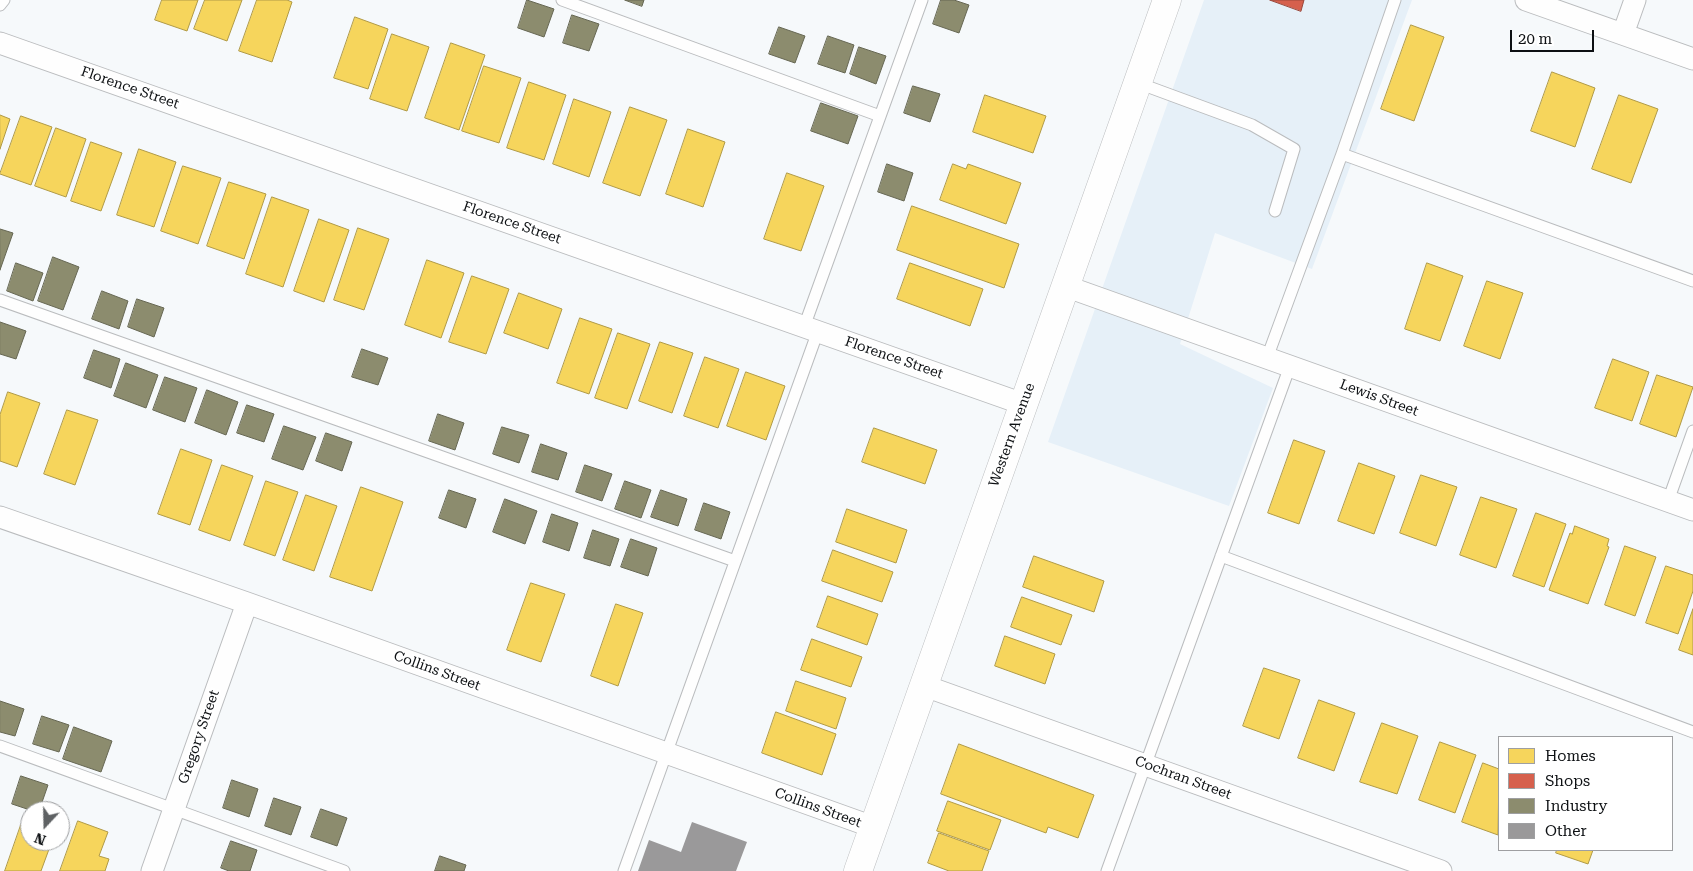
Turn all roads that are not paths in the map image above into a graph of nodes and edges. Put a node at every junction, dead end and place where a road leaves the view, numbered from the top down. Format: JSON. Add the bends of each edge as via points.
{"nodes":[{"id":1,"x":4,"y":0,"type":"edge"},
{"id":2,"x":562,"y":0,"type":"edge"},
{"id":3,"x":922,"y":0,"type":"edge"},
{"id":4,"x":1167,"y":0,"type":"edge"},
{"id":5,"x":1395,"y":0,"type":"edge"},
{"id":6,"x":1526,"y":0,"type":"edge"},
{"id":7,"x":1635,"y":0,"type":"edge"},
{"id":8,"x":0,"y":5,"type":"edge"},
{"id":9,"x":1623,"y":34,"type":"junction"},
{"id":10,"x":0,"y":43,"type":"edge"},
{"id":11,"x":1693,"y":60,"type":"edge"},
{"id":12,"x":1138,"y":83,"type":"junction"},
{"id":13,"x":880,"y":116,"type":"junction"},
{"id":14,"x":1342,"y":154,"type":"junction"},
{"id":15,"x":1275,"y":211,"type":"dead end"},
{"id":16,"x":1693,"y":281,"type":"edge"},
{"id":17,"x":1065,"y":286,"type":"junction"},
{"id":18,"x":0,"y":300,"type":"edge"},
{"id":19,"x":811,"y":329,"type":"junction"},
{"id":20,"x":1267,"y":358,"type":"junction"},
{"id":21,"x":1290,"y":366,"type":"junction"},
{"id":22,"x":1023,"y":404,"type":"junction"},
{"id":23,"x":1693,"y":431,"type":"edge"},
{"id":24,"x":1668,"y":501,"type":"junction"},
{"id":25,"x":1693,"y":510,"type":"edge"},
{"id":26,"x":0,"y":517,"type":"edge"},
{"id":27,"x":1221,"y":556,"type":"junction"},
{"id":28,"x":735,"y":561,"type":"junction"},
{"id":29,"x":246,"y":603,"type":"junction"},
{"id":30,"x":925,"y":686,"type":"junction"},
{"id":31,"x":1693,"y":732,"type":"edge"},
{"id":32,"x":0,"y":746,"type":"edge"},
{"id":33,"x":666,"y":754,"type":"junction"},
{"id":34,"x":1146,"y":765,"type":"junction"},
{"id":35,"x":174,"y":810,"type":"junction"},
{"id":36,"x":873,"y":827,"type":"junction"},
{"id":37,"x":152,"y":871,"type":"edge"},
{"id":38,"x":344,"y":871,"type":"edge"},
{"id":39,"x":624,"y":871,"type":"edge"},
{"id":40,"x":858,"y":871,"type":"edge"},
{"id":41,"x":1107,"y":871,"type":"edge"},
{"id":42,"x":1441,"y":871,"type":"edge"}],
"edges":[{"from":1,"to":8,"type":"lane"},
{"from":2,"to":13,"type":"lane"},
{"from":3,"to":13,"type":"lane"},
{"from":4,"to":12,"type":"main road","name":"Western Avenue"},
{"from":5,"to":14,"type":"lane"},
{"from":6,"to":9,"type":"street"},
{"from":7,"to":9,"type":"street"},
{"from":9,"to":11,"type":"street"},
{"from":10,"to":19,"type":"street","name":"Florence Street"},
{"from":12,"to":15,"type":"lane","via":[[1252,125],[1294,149]]},
{"from":12,"to":17,"type":"main road","name":"Western Avenue"},
{"from":13,"to":19,"type":"lane"},
{"from":14,"to":16,"type":"lane"},
{"from":14,"to":20,"type":"lane"},
{"from":17,"to":20,"type":"street","name":"Lewis Street"},
{"from":17,"to":22,"type":"main road","name":"Western Avenue"},
{"from":18,"to":28,"type":"lane"},
{"from":19,"to":22,"type":"street","name":"Florence Street"},
{"from":19,"to":28,"type":"lane"},
{"from":20,"to":21,"type":"street","name":"Lewis Street"},
{"from":21,"to":24,"type":"street","name":"Lewis Street"},
{"from":21,"to":27,"type":"lane"},
{"from":22,"to":30,"type":"main road","name":"Western Avenue"},
{"from":23,"to":24,"type":"lane"},
{"from":24,"to":25,"type":"street","name":"Lewis Street"},
{"from":26,"to":29,"type":"street","name":"Collins Street"},
{"from":27,"to":31,"type":"lane"},
{"from":27,"to":34,"type":"lane"},
{"from":28,"to":33,"type":"lane"},
{"from":29,"to":33,"type":"street","name":"Collins Street"},
{"from":29,"to":35,"type":"street","name":"Gregory Street"},
{"from":30,"to":34,"type":"street","name":"Cochran Street"},
{"from":30,"to":36,"type":"main road","name":"Western Avenue"},
{"from":32,"to":35,"type":"lane"},
{"from":33,"to":36,"type":"street","name":"Collins Street"},
{"from":33,"to":39,"type":"lane"},
{"from":34,"to":41,"type":"lane"},
{"from":34,"to":42,"type":"street","name":"Cochran Street"},
{"from":35,"to":37,"type":"street","name":"Gregory Street"},
{"from":35,"to":38,"type":"lane"},
{"from":36,"to":40,"type":"main road","name":"Western Avenue"}]}
